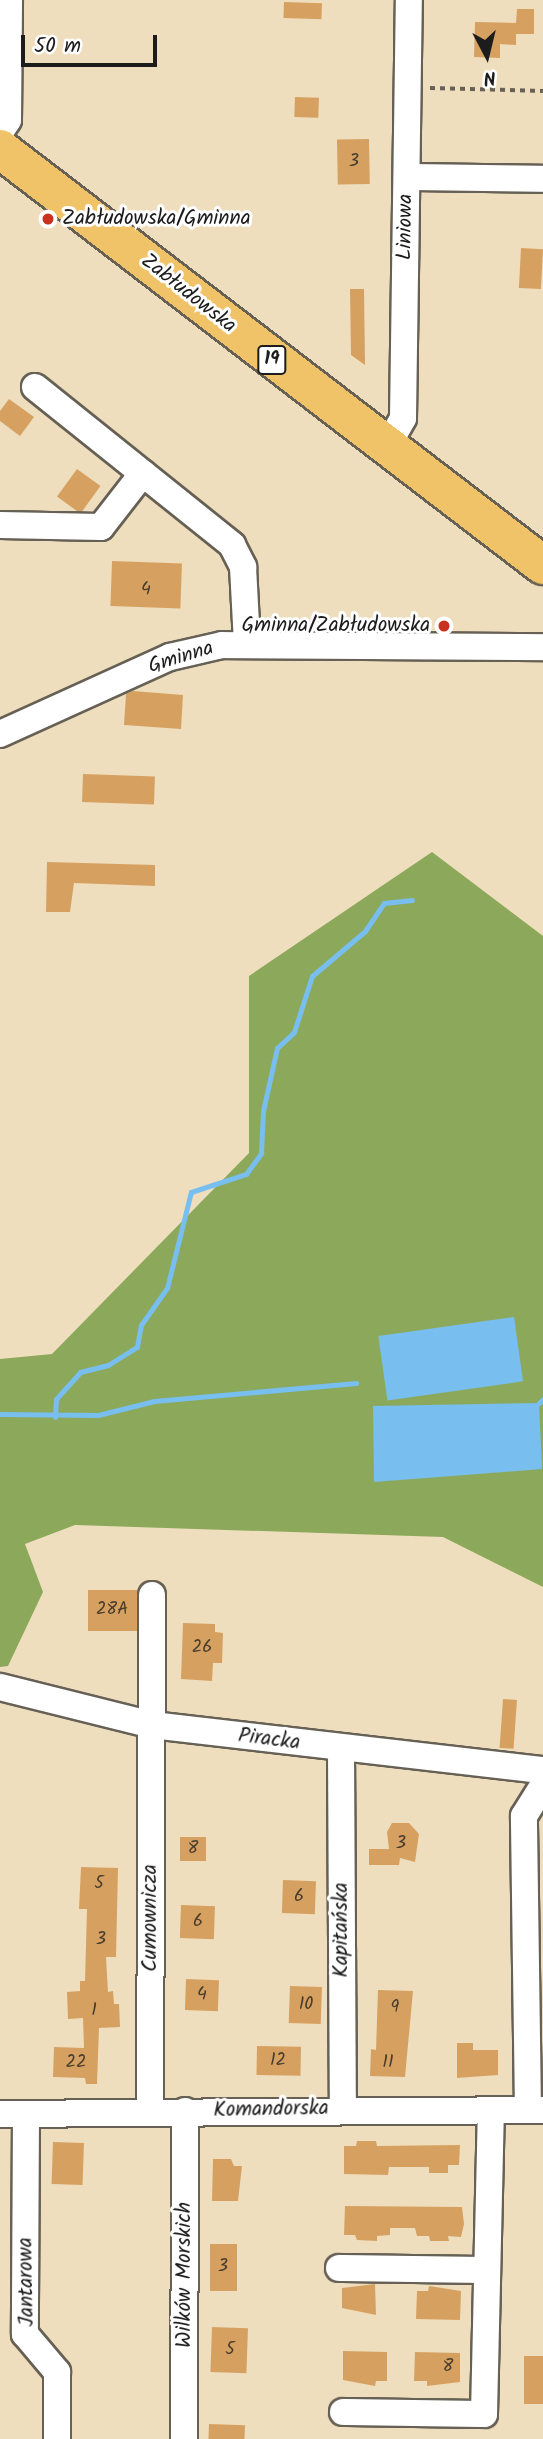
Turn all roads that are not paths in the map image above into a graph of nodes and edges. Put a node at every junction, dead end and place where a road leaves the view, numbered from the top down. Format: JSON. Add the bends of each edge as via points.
{"nodes":[{"id":1,"x":9,"y":0,"type":"edge"},
{"id":2,"x":409,"y":0,"type":"edge"},
{"id":3,"x":0,"y":132,"type":"edge"},
{"id":4,"x":0,"y":149,"type":"edge"},
{"id":5,"x":407,"y":177,"type":"junction"},
{"id":6,"x":543,"y":179,"type":"edge"},
{"id":7,"x":35,"y":387,"type":"dead end"},
{"id":8,"x":386,"y":448,"type":"junction"},
{"id":9,"x":143,"y":473,"type":"junction"},
{"id":10,"x":0,"y":525,"type":"edge"},
{"id":11,"x":543,"y":565,"type":"edge"},
{"id":12,"x":247,"y":644,"type":"junction"},
{"id":13,"x":543,"y":647,"type":"edge"},
{"id":14,"x":0,"y":734,"type":"edge"},
{"id":15,"x":152,"y":1595,"type":"dead end"},
{"id":16,"x":0,"y":1687,"type":"edge"},
{"id":17,"x":152,"y":1725,"type":"junction"},
{"id":18,"x":341,"y":1749,"type":"junction"},
{"id":19,"x":543,"y":1770,"type":"edge"},
{"id":20,"x":543,"y":1786,"type":"edge"},
{"id":21,"x":343,"y":2110,"type":"junction"},
{"id":22,"x":491,"y":2110,"type":"junction"},
{"id":23,"x":536,"y":2110,"type":"edge"},
{"id":24,"x":185,"y":2111,"type":"junction"},
{"id":25,"x":150,"y":2112,"type":"junction"},
{"id":26,"x":13,"y":2114,"type":"edge"},
{"id":27,"x":339,"y":2268,"type":"dead end"},
{"id":28,"x":487,"y":2270,"type":"junction"},
{"id":29,"x":344,"y":2412,"type":"dead end"},
{"id":30,"x":57,"y":2439,"type":"edge"},
{"id":31,"x":184,"y":2439,"type":"edge"}],
"edges":[{"from":1,"to":3,"type":"street","via":[[8,120]]},
{"from":2,"to":5,"type":"street","name":"Liniowa"},
{"from":4,"to":8,"type":"highway","name":"Zabłudowska","number":"19"},
{"from":5,"to":6,"type":"street"},
{"from":5,"to":8,"type":"street","name":"Liniowa","via":[[403,418]]},
{"from":7,"to":9,"type":"street"},
{"from":8,"to":11,"type":"highway","name":"Zabłudowska","number":"19"},
{"from":9,"to":10,"type":"street","via":[[101,527]]},
{"from":9,"to":12,"type":"street","via":[[232,545],[243,567]]},
{"from":12,"to":13,"type":"street","name":"Gminna"},
{"from":12,"to":14,"type":"street","name":"Gminna","via":[[170,657]]},
{"from":15,"to":17,"type":"street","name":"Cumownicza"},
{"from":16,"to":17,"type":"street","name":"Piracka"},
{"from":17,"to":18,"type":"street","name":"Piracka"},
{"from":17,"to":25,"type":"street","name":"Cumownicza"},
{"from":18,"to":19,"type":"street","name":"Piracka"},
{"from":18,"to":21,"type":"street","name":"Kapitańska"},
{"from":20,"to":23,"type":"street","via":[[524,1816]]},
{"from":21,"to":22,"type":"street","name":"Komandorska"},
{"from":21,"to":24,"type":"street","name":"Komandorska"},
{"from":22,"to":23,"type":"street","name":"Komandorska"},
{"from":22,"to":28,"type":"street"},
{"from":24,"to":25,"type":"street","name":"Komandorska"},
{"from":24,"to":31,"type":"street","name":"Wilków Morskich"},
{"from":25,"to":26,"type":"street","name":"Komandorska"},
{"from":26,"to":30,"type":"street","name":"Jantarowa","via":[[25,2334],[57,2372]]},
{"from":27,"to":28,"type":"street"},
{"from":28,"to":29,"type":"street","via":[[484,2414]]}]}
